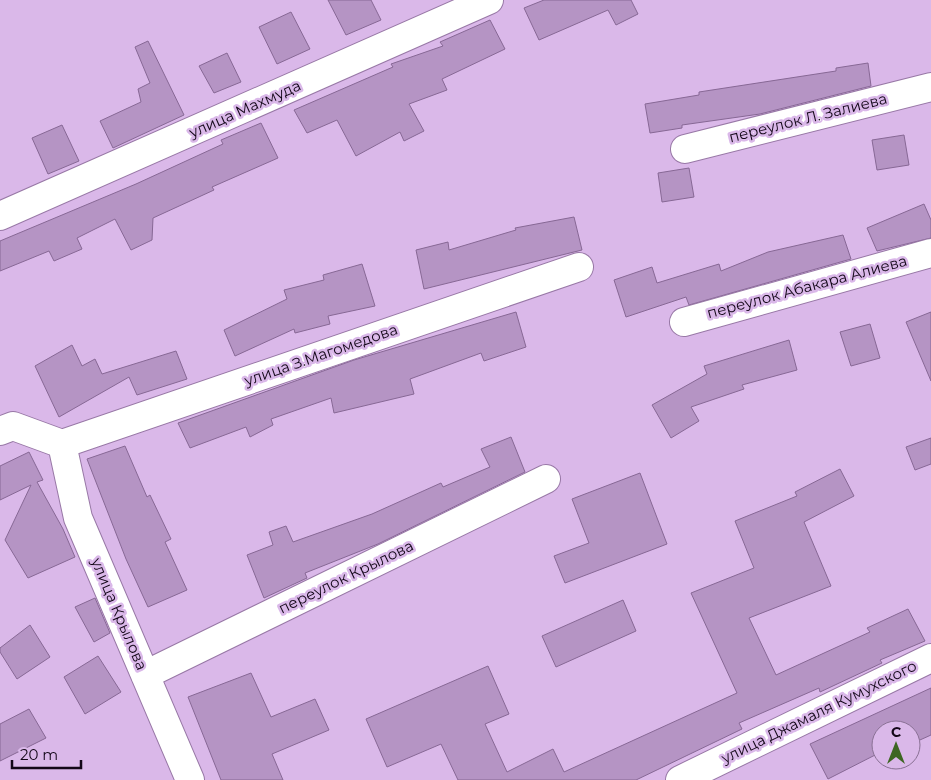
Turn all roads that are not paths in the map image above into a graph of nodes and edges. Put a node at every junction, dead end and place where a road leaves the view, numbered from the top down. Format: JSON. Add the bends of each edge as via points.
{"nodes":[{"id":1,"x":490,"y":0,"type":"edge"},
{"id":2,"x":931,"y":87,"type":"edge"},
{"id":3,"x":685,"y":149,"type":"dead end"},
{"id":4,"x":0,"y":216,"type":"edge"},
{"id":5,"x":931,"y":252,"type":"edge"},
{"id":6,"x":579,"y":267,"type":"dead end"},
{"id":7,"x":684,"y":322,"type":"dead end"},
{"id":8,"x":0,"y":431,"type":"edge"},
{"id":9,"x":62,"y":444,"type":"junction"},
{"id":10,"x":546,"y":479,"type":"dead end"},
{"id":11,"x":931,"y":658,"type":"edge"},
{"id":12,"x":145,"y":675,"type":"junction"},
{"id":13,"x":190,"y":780,"type":"edge"},
{"id":14,"x":680,"y":780,"type":"edge"}],
"edges":[{"from":1,"to":4,"type":"street","name":"улица Махмуда"},
{"from":2,"to":3,"type":"street","name":"переулок Л. Залиева"},
{"from":5,"to":7,"type":"street","name":"переулок Абакара Алиева"},
{"from":6,"to":9,"type":"street","name":"улица З.Магомедова"},
{"from":8,"to":9,"type":"street","via":[[13,426]]},
{"from":9,"to":12,"type":"street","name":"улица Крылова","via":[[78,518]]},
{"from":10,"to":12,"type":"street","name":"переулок Крылова"},
{"from":11,"to":14,"type":"street","name":"улица Джамаля Кумухского"},
{"from":12,"to":13,"type":"street","name":"улица Крылова"}]}
